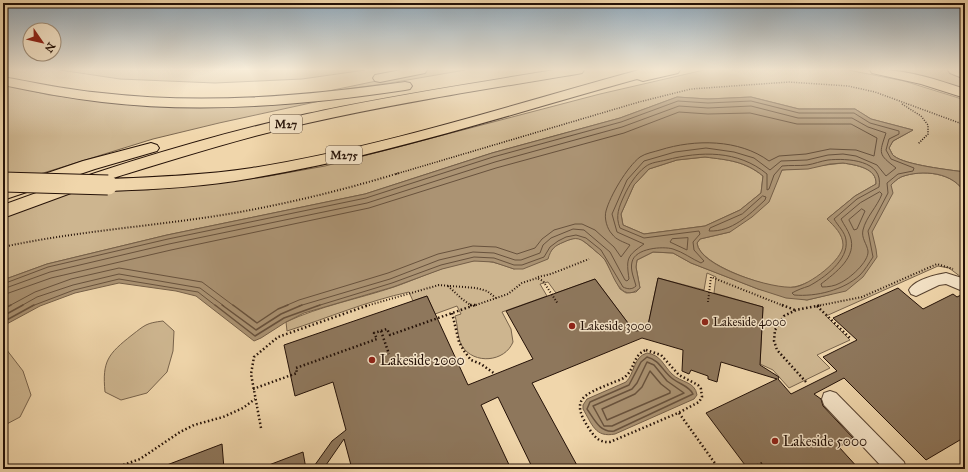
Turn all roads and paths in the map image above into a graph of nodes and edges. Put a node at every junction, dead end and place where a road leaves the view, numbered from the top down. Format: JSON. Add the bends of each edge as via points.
{"nodes":[{"id":1,"x":59,"y":92,"type":"edge"},
{"id":2,"x":284,"y":92,"type":"edge"},
{"id":3,"x":356,"y":92,"type":"edge"},
{"id":4,"x":396,"y":92,"type":"edge"},
{"id":5,"x":447,"y":92,"type":"edge"},
{"id":6,"x":576,"y":92,"type":"edge"},
{"id":7,"x":579,"y":92,"type":"edge"},
{"id":8,"x":679,"y":92,"type":"edge"},
{"id":9,"x":873,"y":92,"type":"edge"},
{"id":10,"x":573,"y":93,"type":"junction"},
{"id":11,"x":120,"y":99,"type":"junction"},
{"id":12,"x":898,"y":101,"type":"junction"},
{"id":13,"x":965,"y":125,"type":"edge"},
{"id":14,"x":918,"y":144,"type":"dead end"},
{"id":15,"x":3,"y":182,"type":"edge"},
{"id":16,"x":3,"y":194,"type":"edge"},
{"id":17,"x":3,"y":212,"type":"edge"},
{"id":18,"x":3,"y":247,"type":"edge"},
{"id":19,"x":589,"y":259,"type":"dead end"},
{"id":20,"x":956,"y":270,"type":"dead end"},
{"id":21,"x":537,"y":278,"type":"junction"},
{"id":22,"x":447,"y":285,"type":"junction"},
{"id":23,"x":965,"y":286,"type":"edge"},
{"id":24,"x":916,"y":290,"type":"dead end"},
{"id":25,"x":496,"y":298,"type":"junction"},
{"id":26,"x":708,"y":302,"type":"dead end"},
{"id":27,"x":558,"y":304,"type":"dead end"},
{"id":28,"x":472,"y":306,"type":"junction"},
{"id":29,"x":817,"y":306,"type":"junction"},
{"id":30,"x":796,"y":310,"type":"junction"},
{"id":31,"x":452,"y":313,"type":"junction"},
{"id":32,"x":381,"y":331,"type":"junction"},
{"id":33,"x":851,"y":339,"type":"dead end"},
{"id":34,"x":389,"y":354,"type":"dead end"},
{"id":35,"x":495,"y":374,"type":"dead end"},
{"id":36,"x":806,"y":382,"type":"dead end"},
{"id":37,"x":253,"y":389,"type":"junction"},
{"id":38,"x":255,"y":399,"type":"junction"},
{"id":39,"x":830,"y":399,"type":"dead end"},
{"id":40,"x":678,"y":413,"type":"junction"},
{"id":41,"x":261,"y":428,"type":"dead end"},
{"id":42,"x":762,"y":463,"type":"dead end"},
{"id":43,"x":112,"y":469,"type":"edge"},
{"id":44,"x":719,"y":469,"type":"edge"},
{"id":45,"x":750,"y":469,"type":"edge"},
{"id":46,"x":897,"y":469,"type":"edge"}],
"edges":[{"from":1,"to":11,"type":"highway"},
{"from":2,"to":11,"type":"highway"},
{"from":3,"to":11,"type":"highway","via":[[300,99],[231,103]]},
{"from":4,"to":16,"type":"highway","number":"M27","via":[[309,108],[202,134]]},
{"from":5,"to":17,"type":"highway","number":"M27","via":[[306,119],[196,147],[92,179]]},
{"from":6,"to":10,"type":"highway"},
{"from":7,"to":10,"type":"highway","number":"M275"},
{"from":8,"to":18,"type":"path","via":[[300,200],[246,211],[40,239]]},
{"from":9,"to":12,"type":"path"},
{"from":10,"to":15,"type":"highway","number":"M275","bridge":true,"via":[[391,144],[314,162],[230,176],[108,185]]},
{"from":12,"to":13,"type":"path"},
{"from":12,"to":14,"type":"path","via":[[926,121],[928,134]]},
{"from":19,"to":21,"type":"path"},
{"from":20,"to":29,"type":"path","via":[[938,264],[862,297]]},
{"from":21,"to":25,"type":"path","via":[[522,283],[508,294]]},
{"from":21,"to":27,"type":"path","via":[[543,282]]},
{"from":22,"to":25,"type":"path","via":[[487,291]]},
{"from":22,"to":28,"type":"path","via":[[460,299]]},
{"from":22,"to":37,"type":"path","via":[[364,306],[278,337],[254,357],[251,374]]},
{"from":23,"to":24,"type":"lane","via":[[953,279],[940,278]]},
{"from":25,"to":28,"type":"path"},
{"from":26,"to":30,"type":"path","via":[[711,277]]},
{"from":28,"to":31,"type":"path"},
{"from":29,"to":30,"type":"path"},
{"from":29,"to":33,"type":"path"},
{"from":30,"to":36,"type":"path","via":[[778,322],[774,341],[783,358]]},
{"from":31,"to":32,"type":"path","via":[[390,335],[387,329]]},
{"from":31,"to":35,"type":"path","via":[[459,342],[464,351],[471,360]]},
{"from":32,"to":34,"type":"path"},
{"from":32,"to":37,"type":"path","via":[[374,333],[376,340],[296,368],[297,373]]},
{"from":37,"to":38,"type":"path"},
{"from":38,"to":41,"type":"path"},
{"from":38,"to":43,"type":"path","via":[[223,417],[194,425],[140,459]]},
{"from":39,"to":46,"type":"lane"},
{"from":40,"to":40,"type":"path","via":[[605,443],[590,432],[580,414],[579,403],[589,392],[625,376],[640,351],[646,350],[661,355],[679,375],[702,389],[699,402]]},
{"from":40,"to":44,"type":"path"},
{"from":42,"to":45,"type":"path"}]}
